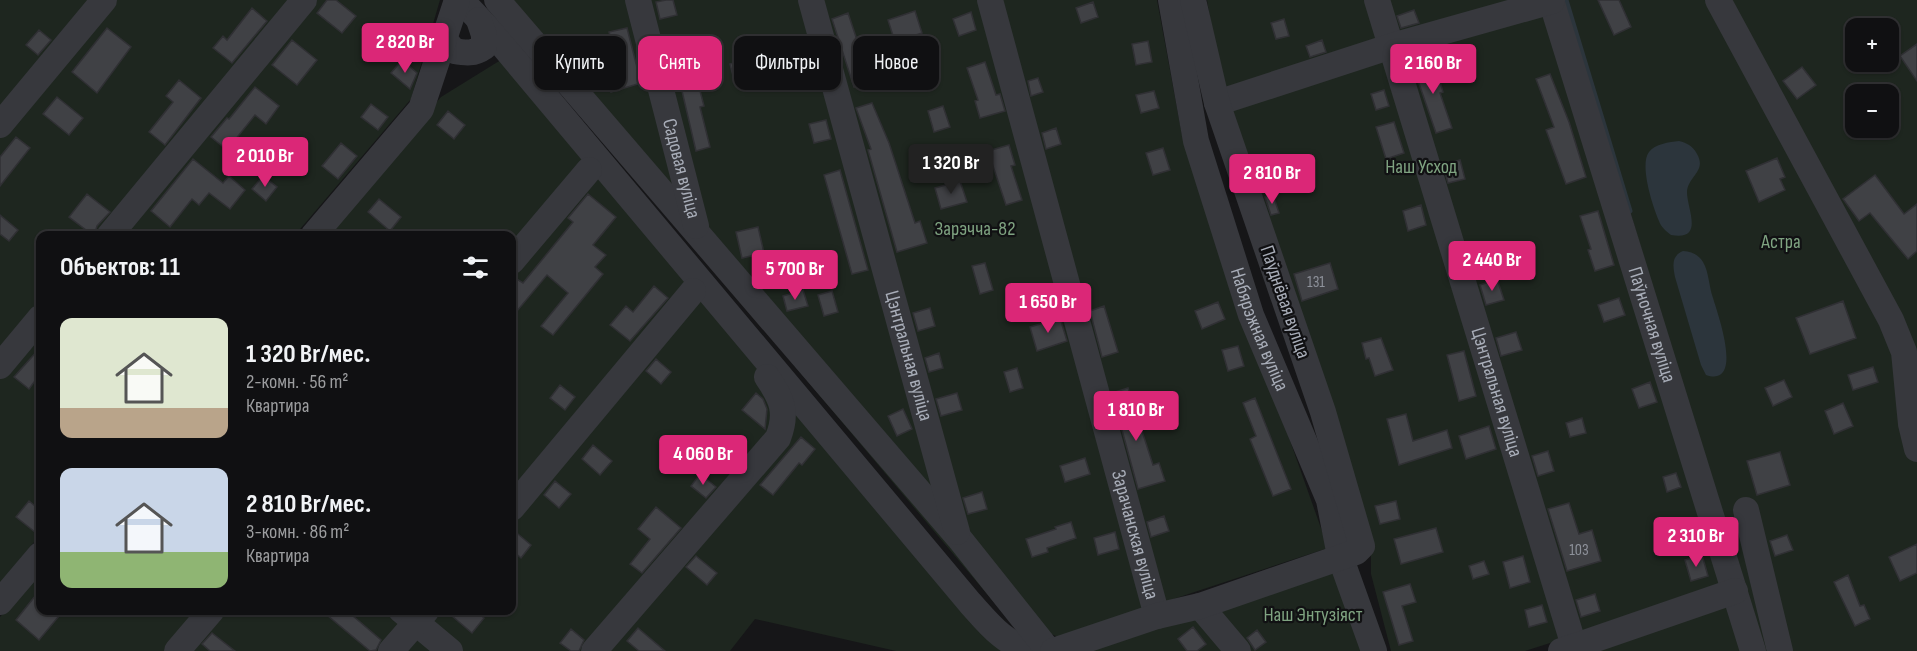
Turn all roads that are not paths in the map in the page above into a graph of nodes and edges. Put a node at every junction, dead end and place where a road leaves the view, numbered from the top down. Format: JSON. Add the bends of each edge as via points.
{"nodes":[{"id":1,"x":104,"y":0,"type":"edge"},
{"id":2,"x":304,"y":0,"type":"edge"},
{"id":3,"x":459,"y":0,"type":"edge"},
{"id":4,"x":497,"y":0,"type":"edge"},
{"id":5,"x":638,"y":0,"type":"edge"},
{"id":6,"x":811,"y":0,"type":"edge"},
{"id":7,"x":990,"y":0,"type":"edge"},
{"id":8,"x":1171,"y":0,"type":"edge"},
{"id":9,"x":1193,"y":0,"type":"edge"},
{"id":10,"x":1377,"y":0,"type":"edge"},
{"id":11,"x":1718,"y":0,"type":"edge"},
{"id":12,"x":1551,"y":1,"type":"edge"},
{"id":13,"x":479,"y":20,"type":"junction"},
{"id":14,"x":444,"y":39,"type":"junction"},
{"id":15,"x":484,"y":46,"type":"junction"},
{"id":16,"x":1392,"y":46,"type":"junction"},
{"id":17,"x":1217,"y":103,"type":"junction"},
{"id":18,"x":0,"y":125,"type":"edge"},
{"id":19,"x":589,"y":170,"type":"junction"},
{"id":20,"x":113,"y":231,"type":"edge"},
{"id":21,"x":317,"y":231,"type":"edge"},
{"id":22,"x":698,"y":232,"type":"junction"},
{"id":23,"x":516,"y":256,"type":"edge"},
{"id":24,"x":693,"y":291,"type":"junction"},
{"id":25,"x":36,"y":323,"type":"edge"},
{"id":26,"x":0,"y":366,"type":"edge"},
{"id":27,"x":1917,"y":450,"type":"edge"},
{"id":28,"x":516,"y":503,"type":"edge"},
{"id":29,"x":1746,"y":510,"type":"dead end"},
{"id":30,"x":959,"y":538,"type":"junction"},
{"id":31,"x":1340,"y":556,"type":"junction"},
{"id":32,"x":36,"y":560,"type":"edge"},
{"id":33,"x":1734,"y":591,"type":"junction"},
{"id":34,"x":0,"y":602,"type":"edge"},
{"id":35,"x":1200,"y":606,"type":"junction"},
{"id":36,"x":208,"y":615,"type":"edge"},
{"id":37,"x":413,"y":615,"type":"edge"},
{"id":38,"x":415,"y":615,"type":"edge"},
{"id":39,"x":1158,"y":616,"type":"junction"},
{"id":40,"x":1568,"y":649,"type":"edge"},
{"id":41,"x":177,"y":651,"type":"edge"},
{"id":42,"x":391,"y":651,"type":"edge"},
{"id":43,"x":450,"y":651,"type":"edge"},
{"id":44,"x":594,"y":651,"type":"edge"},
{"id":45,"x":1032,"y":651,"type":"edge"},
{"id":46,"x":1051,"y":651,"type":"edge"},
{"id":47,"x":1238,"y":651,"type":"edge"},
{"id":48,"x":1374,"y":651,"type":"edge"},
{"id":49,"x":1753,"y":651,"type":"edge"},
{"id":50,"x":1780,"y":651,"type":"edge"}],
"edges":[{"from":1,"to":18,"type":"street"},
{"from":2,"to":20,"type":"street"},
{"from":3,"to":13,"type":"street"},
{"from":3,"to":14,"type":"street"},
{"from":4,"to":22,"type":"street"},
{"from":5,"to":22,"type":"street","name":"Садовая вуліца"},
{"from":6,"to":30,"type":"street","name":"Цэнтральная вуліца"},
{"from":7,"to":39,"type":"street","name":"Зарачанская вуліца"},
{"from":8,"to":31,"type":"street","name":"Набярэжная вуліца","via":[[1196,141],[1251,315],[1329,500]]},
{"from":9,"to":17,"type":"street","name":"Паўднёвая вуліца"},
{"from":10,"to":16,"type":"street","name":"Цэнтральная вуліца"},
{"from":11,"to":27,"type":"street","via":[[1891,320],[1905,352]]},
{"from":12,"to":16,"type":"street"},
{"from":12,"to":33,"type":"street","name":"Паўночная вуліца"},
{"from":13,"to":15,"type":"street"},
{"from":13,"to":45,"type":"street","via":[[970,603],[1002,637]]},
{"from":14,"to":15,"type":"street","via":[[454,51],[477,52]]},
{"from":14,"to":21,"type":"street","via":[[421,108]]},
{"from":15,"to":19,"type":"street"},
{"from":16,"to":17,"type":"street"},
{"from":16,"to":40,"type":"street","name":"Цэнтральная вуліца"},
{"from":17,"to":31,"type":"street","name":"Паўднёвая вуліца","via":[[1323,412],[1362,546]]},
{"from":19,"to":23,"type":"street"},
{"from":19,"to":24,"type":"street"},
{"from":22,"to":30,"type":"street"},
{"from":24,"to":28,"type":"street"},
{"from":24,"to":44,"type":"street","via":[[767,378],[778,394],[784,422],[773,445]]},
{"from":25,"to":26,"type":"street"},
{"from":29,"to":50,"type":"street"},
{"from":30,"to":46,"type":"street"},
{"from":31,"to":35,"type":"street"},
{"from":31,"to":48,"type":"street","name":"Набярэжная вуліца"},
{"from":32,"to":34,"type":"street"},
{"from":33,"to":40,"type":"street"},
{"from":33,"to":49,"type":"street","name":"Паўночная вуліца"},
{"from":35,"to":39,"type":"street"},
{"from":35,"to":47,"type":"street"},
{"from":36,"to":41,"type":"street"},
{"from":37,"to":42,"type":"street"},
{"from":38,"to":43,"type":"street"},
{"from":39,"to":46,"type":"street"}]}
